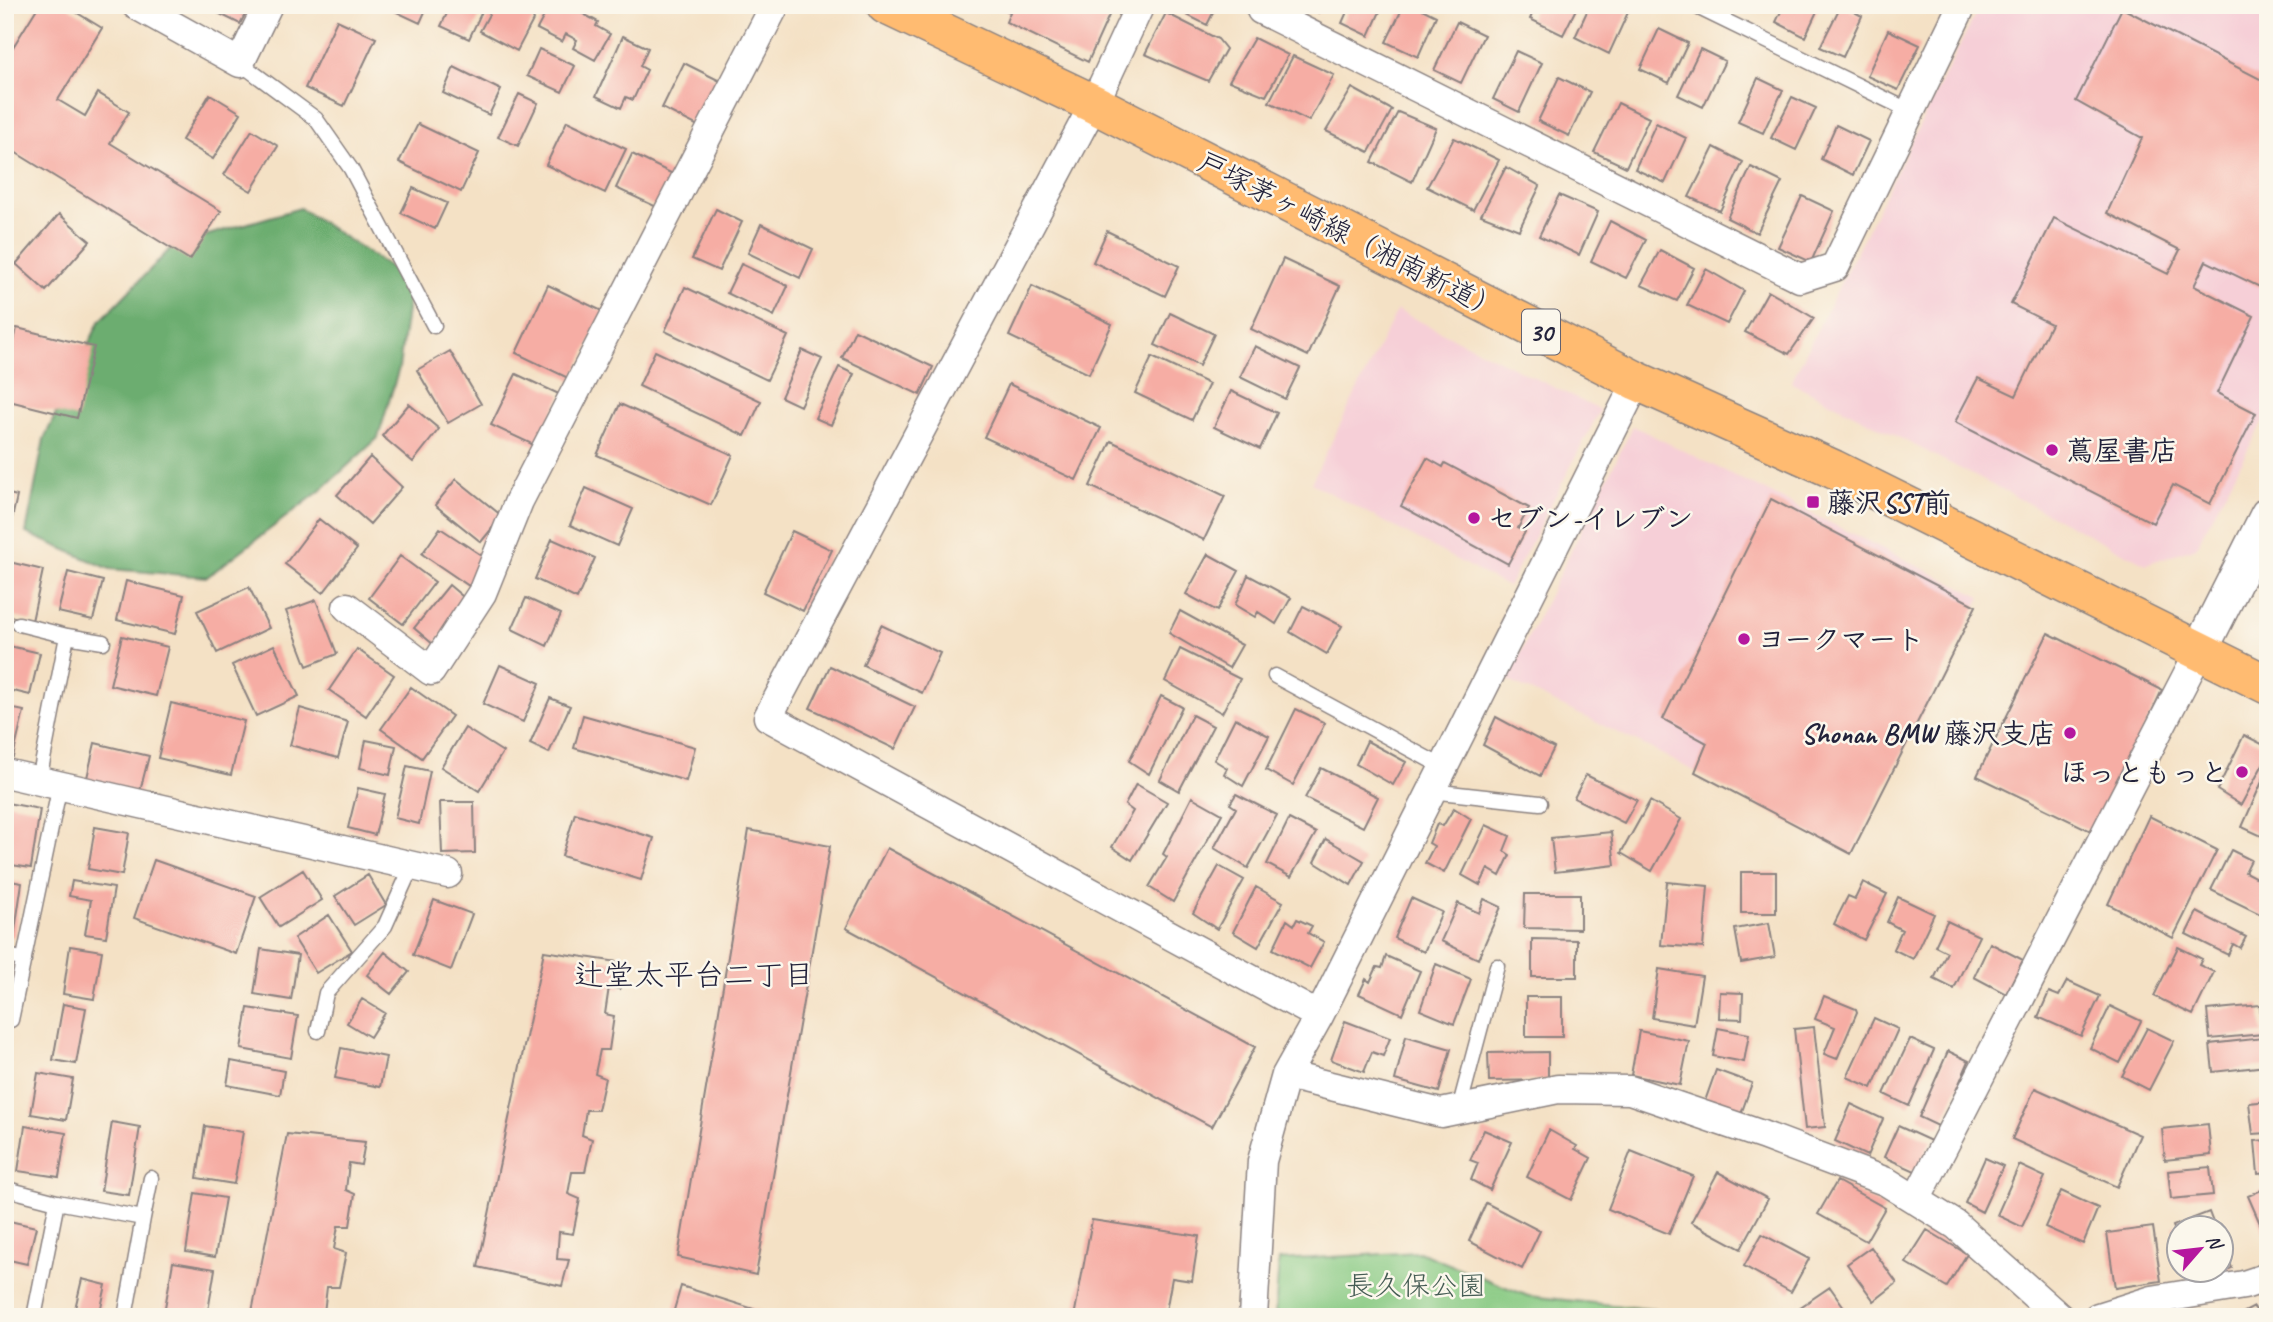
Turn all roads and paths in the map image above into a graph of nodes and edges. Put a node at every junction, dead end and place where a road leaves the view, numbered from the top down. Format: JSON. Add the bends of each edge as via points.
{"nodes":[{"id":1,"x":136,"y":5,"type":"edge"},
{"id":2,"x":268,"y":5,"type":"edge"},
{"id":3,"x":775,"y":5,"type":"edge"},
{"id":4,"x":886,"y":5,"type":"edge"},
{"id":5,"x":1140,"y":5,"type":"edge"},
{"id":6,"x":1259,"y":5,"type":"edge"},
{"id":7,"x":1693,"y":5,"type":"edge"},
{"id":8,"x":1962,"y":5,"type":"edge"},
{"id":9,"x":240,"y":63,"type":"junction"},
{"id":10,"x":1094,"y":104,"type":"junction"},
{"id":11,"x":1910,"y":111,"type":"junction"},
{"id":12,"x":434,"y":326,"type":"dead end"},
{"id":13,"x":1637,"y":381,"type":"junction"},
{"id":14,"x":2268,"y":515,"type":"edge"},
{"id":15,"x":347,"y":607,"type":"dead end"},
{"id":16,"x":19,"y":624,"type":"dead end"},
{"id":17,"x":67,"y":636,"type":"junction"},
{"id":18,"x":103,"y":642,"type":"dead end"},
{"id":19,"x":2200,"y":650,"type":"junction"},
{"id":20,"x":1275,"y":676,"type":"dead end"},
{"id":21,"x":2268,"y":685,"type":"edge"},
{"id":22,"x":5,"y":773,"type":"edge"},
{"id":23,"x":1437,"y":779,"type":"junction"},
{"id":24,"x":49,"y":783,"type":"junction"},
{"id":25,"x":1540,"y":803,"type":"dead end"},
{"id":26,"x":412,"y":866,"type":"junction"},
{"id":27,"x":448,"y":874,"type":"dead end"},
{"id":28,"x":5,"y":955,"type":"edge"},
{"id":29,"x":24,"y":960,"type":"junction"},
{"id":30,"x":1497,"y":966,"type":"dead end"},
{"id":31,"x":1319,"y":1016,"type":"junction"},
{"id":32,"x":11,"y":1020,"type":"dead end"},
{"id":33,"x":318,"y":1031,"type":"dead end"},
{"id":34,"x":1286,"y":1075,"type":"junction"},
{"id":35,"x":1459,"y":1109,"type":"junction"},
{"id":36,"x":151,"y":1178,"type":"dead end"},
{"id":37,"x":7,"y":1189,"type":"edge"},
{"id":38,"x":1916,"y":1200,"type":"junction"},
{"id":39,"x":57,"y":1202,"type":"junction"},
{"id":40,"x":143,"y":1218,"type":"junction"},
{"id":41,"x":2268,"y":1277,"type":"edge"},
{"id":42,"x":34,"y":1317,"type":"edge"},
{"id":43,"x":125,"y":1317,"type":"edge"},
{"id":44,"x":1254,"y":1317,"type":"edge"},
{"id":45,"x":2059,"y":1317,"type":"edge"},
{"id":46,"x":2098,"y":1317,"type":"edge"}],
"edges":[{"from":1,"to":9,"type":"street"},
{"from":2,"to":9,"type":"street"},
{"from":3,"to":15,"type":"street","via":[[519,501],[482,593],[431,671]]},
{"from":4,"to":10,"type":"main road","name":"戸塚茅ヶ崎線（湘南新道）","number":"30"},
{"from":5,"to":10,"type":"street"},
{"from":6,"to":11,"type":"street","via":[[1261,10],[1800,278],[1835,267]]},
{"from":7,"to":11,"type":"lane"},
{"from":8,"to":11,"type":"street"},
{"from":9,"to":12,"type":"lane","via":[[316,119],[351,169]]},
{"from":10,"to":13,"type":"main road","name":"戸塚茅ヶ崎線（湘南新道）","number":"30"},
{"from":10,"to":31,"type":"street","via":[[768,717]]},
{"from":13,"to":19,"type":"main road","name":"戸塚茅ヶ崎線（湘南新道）","number":"30","via":[[1832,469]]},
{"from":13,"to":23,"type":"street"},
{"from":14,"to":19,"type":"street"},
{"from":16,"to":17,"type":"lane"},
{"from":17,"to":18,"type":"lane"},
{"from":17,"to":24,"type":"lane"},
{"from":19,"to":21,"type":"main road","name":"戸塚茅ヶ崎線（湘南新道）","number":"30"},
{"from":19,"to":38,"type":"street"},
{"from":20,"to":23,"type":"lane"},
{"from":22,"to":24,"type":"street"},
{"from":23,"to":25,"type":"lane"},
{"from":23,"to":31,"type":"street"},
{"from":24,"to":26,"type":"street"},
{"from":24,"to":29,"type":"lane"},
{"from":26,"to":27,"type":"street"},
{"from":26,"to":33,"type":"lane","via":[[385,926],[326,993]]},
{"from":28,"to":29,"type":"lane"},
{"from":29,"to":32,"type":"lane"},
{"from":30,"to":35,"type":"lane"},
{"from":31,"to":34,"type":"street"},
{"from":34,"to":35,"type":"street","via":[[1441,1113]]},
{"from":34,"to":44,"type":"street","via":[[1262,1161]]},
{"from":35,"to":38,"type":"street","via":[[1558,1089],[1630,1090],[1887,1182]]},
{"from":36,"to":40,"type":"lane"},
{"from":37,"to":39,"type":"lane"},
{"from":38,"to":45,"type":"street","via":[[1956,1225]]},
{"from":39,"to":40,"type":"lane"},
{"from":39,"to":42,"type":"lane"},
{"from":40,"to":43,"type":"lane"},
{"from":41,"to":46,"type":"street","via":[[2152,1300]]}]}
